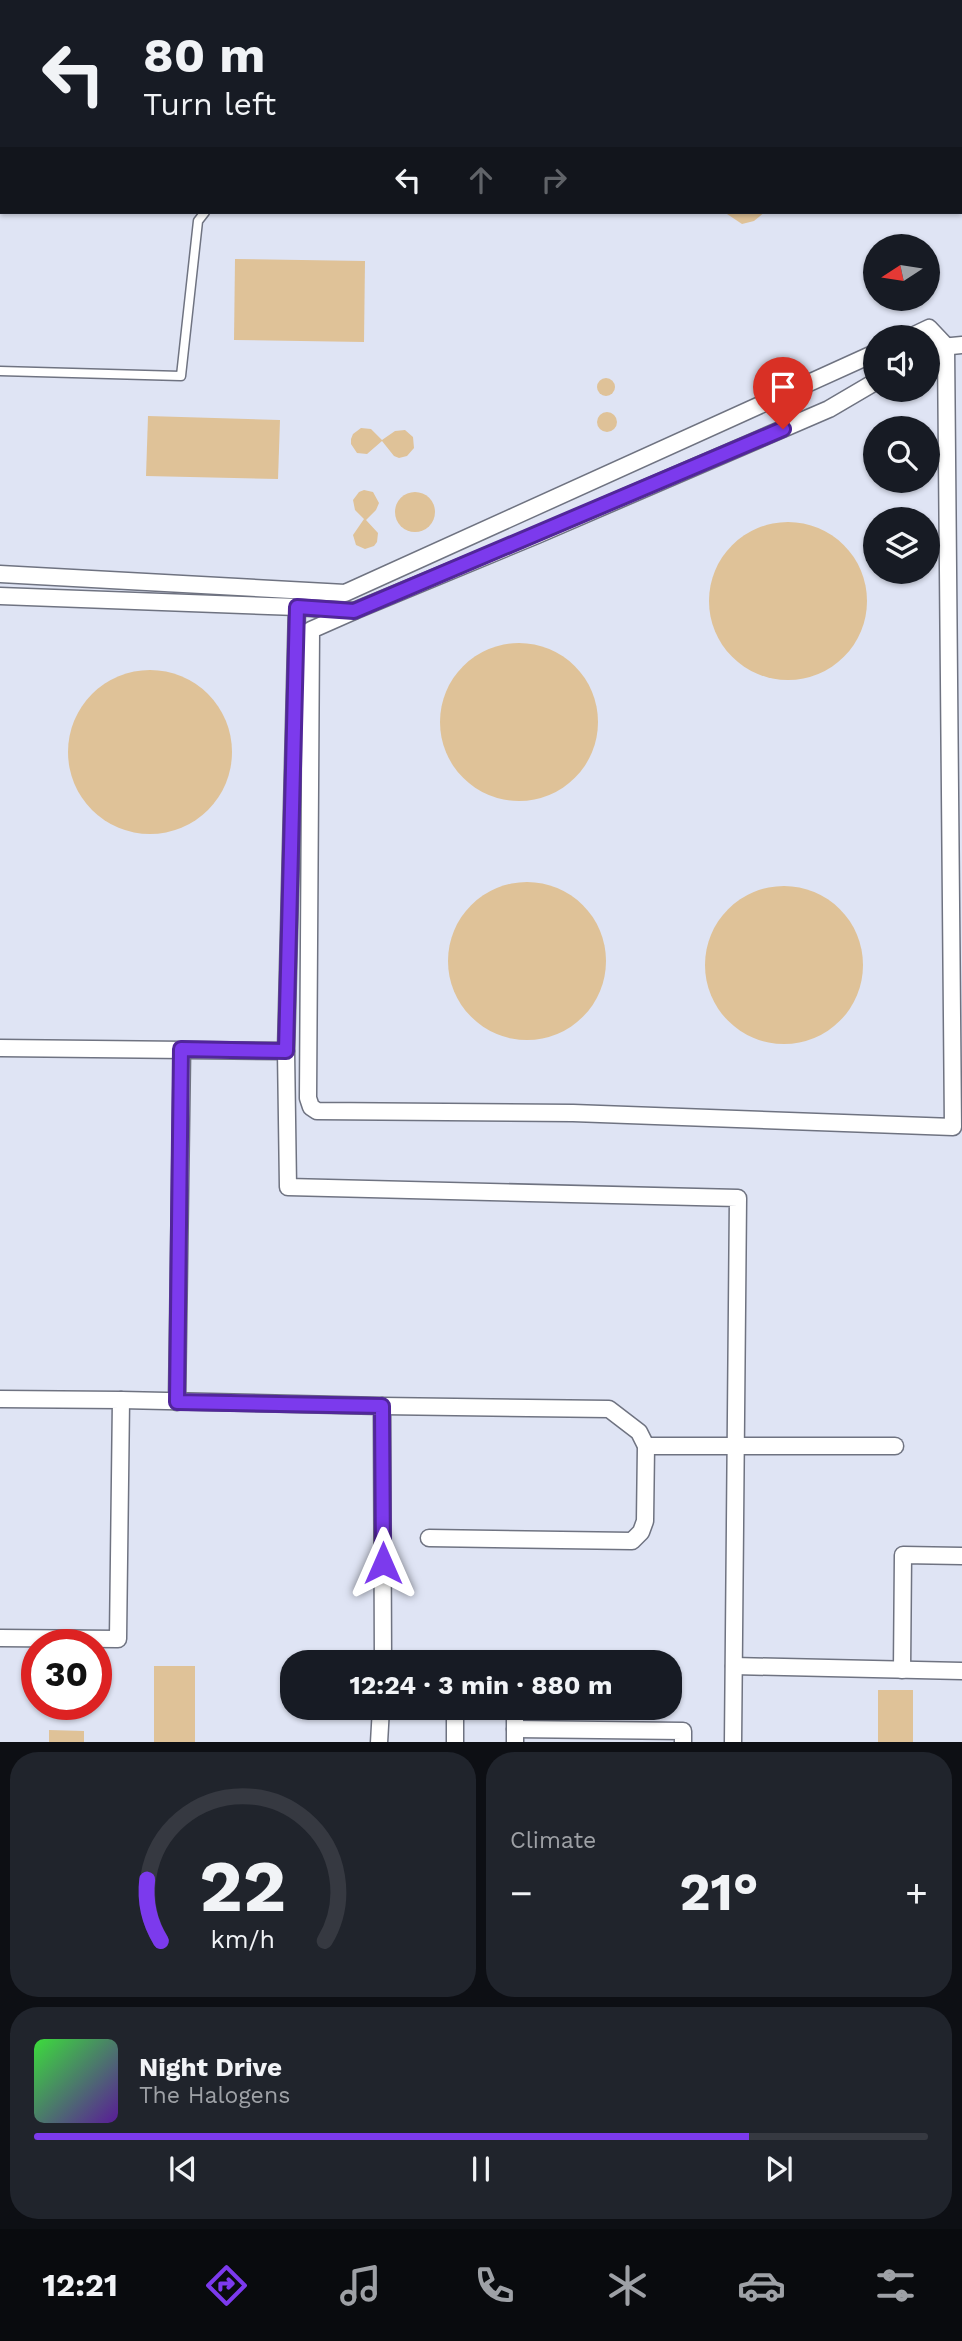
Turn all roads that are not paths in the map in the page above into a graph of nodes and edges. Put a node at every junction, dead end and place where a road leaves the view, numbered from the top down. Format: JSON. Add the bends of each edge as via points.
{"nodes":[{"id":1,"x":203,"y":214,"type":"edge"},
{"id":2,"x":954,"y":346,"type":"edge"},
{"id":3,"x":863,"y":358,"type":"edge"},
{"id":4,"x":0,"y":371,"type":"edge"},
{"id":5,"x":863,"y":389,"type":"edge"},
{"id":6,"x":0,"y":573,"type":"edge"},
{"id":7,"x":0,"y":596,"type":"edge"},
{"id":8,"x":297,"y":607,"type":"junction"},
{"id":9,"x":354,"y":611,"type":"junction"},
{"id":10,"x":0,"y":1048,"type":"edge"},
{"id":11,"x":181,"y":1049,"type":"junction"},
{"id":12,"x":286,"y":1051,"type":"junction"},
{"id":13,"x":0,"y":1399,"type":"edge"},
{"id":14,"x":121,"y":1400,"type":"junction"},
{"id":15,"x":177,"y":1402,"type":"junction"},
{"id":16,"x":382,"y":1406,"type":"junction"},
{"id":17,"x":736,"y":1445,"type":"junction"},
{"id":18,"x":646,"y":1446,"type":"junction"},
{"id":19,"x":895,"y":1446,"type":"dead end"},
{"id":20,"x":429,"y":1538,"type":"dead end"},
{"id":21,"x":962,"y":1556,"type":"edge"},
{"id":22,"x":0,"y":1638,"type":"edge"},
{"id":23,"x":383,"y":1650,"type":"edge"},
{"id":24,"x":734,"y":1666,"type":"junction"},
{"id":25,"x":902,"y":1670,"type":"junction"},
{"id":26,"x":962,"y":1671,"type":"edge"},
{"id":27,"x":380,"y":1720,"type":"edge"},
{"id":28,"x":455,"y":1720,"type":"edge"},
{"id":29,"x":515,"y":1736,"type":"edge"},
{"id":30,"x":379,"y":1742,"type":"edge"},
{"id":31,"x":455,"y":1742,"type":"edge"},
{"id":32,"x":682,"y":1742,"type":"edge"},
{"id":33,"x":733,"y":1742,"type":"edge"}],
"edges":[{"from":1,"to":4,"type":"lane","via":[[198,221],[181,376]]},
{"from":2,"to":9,"type":"street","via":[[953,1127],[317,1111],[311,1107],[311,630]]},
{"from":3,"to":6,"type":"street","via":[[345,593]]},
{"from":5,"to":9,"type":"street","via":[[829,409]]},
{"from":7,"to":8,"type":"street"},
{"from":8,"to":9,"type":"street"},
{"from":8,"to":12,"type":"street"},
{"from":10,"to":11,"type":"street"},
{"from":11,"to":12,"type":"street"},
{"from":11,"to":15,"type":"street"},
{"from":12,"to":17,"type":"street","via":[[288,1187],[738,1198]]},
{"from":13,"to":14,"type":"street"},
{"from":14,"to":15,"type":"street"},
{"from":14,"to":22,"type":"street","via":[[118,1639]]},
{"from":15,"to":16,"type":"street"},
{"from":16,"to":18,"type":"street","via":[[609,1409],[639,1432]]},
{"from":16,"to":23,"type":"street"},
{"from":17,"to":18,"type":"street"},
{"from":17,"to":19,"type":"street"},
{"from":17,"to":24,"type":"street"},
{"from":18,"to":20,"type":"street","via":[[645,1521],[632,1541]]},
{"from":21,"to":25,"type":"street","via":[[903,1555]]},
{"from":24,"to":25,"type":"street"},
{"from":24,"to":33,"type":"street"},
{"from":25,"to":26,"type":"street"},
{"from":27,"to":30,"type":"street"},
{"from":28,"to":31,"type":"street"},
{"from":29,"to":32,"type":"street","via":[[683,1731]]}]}
